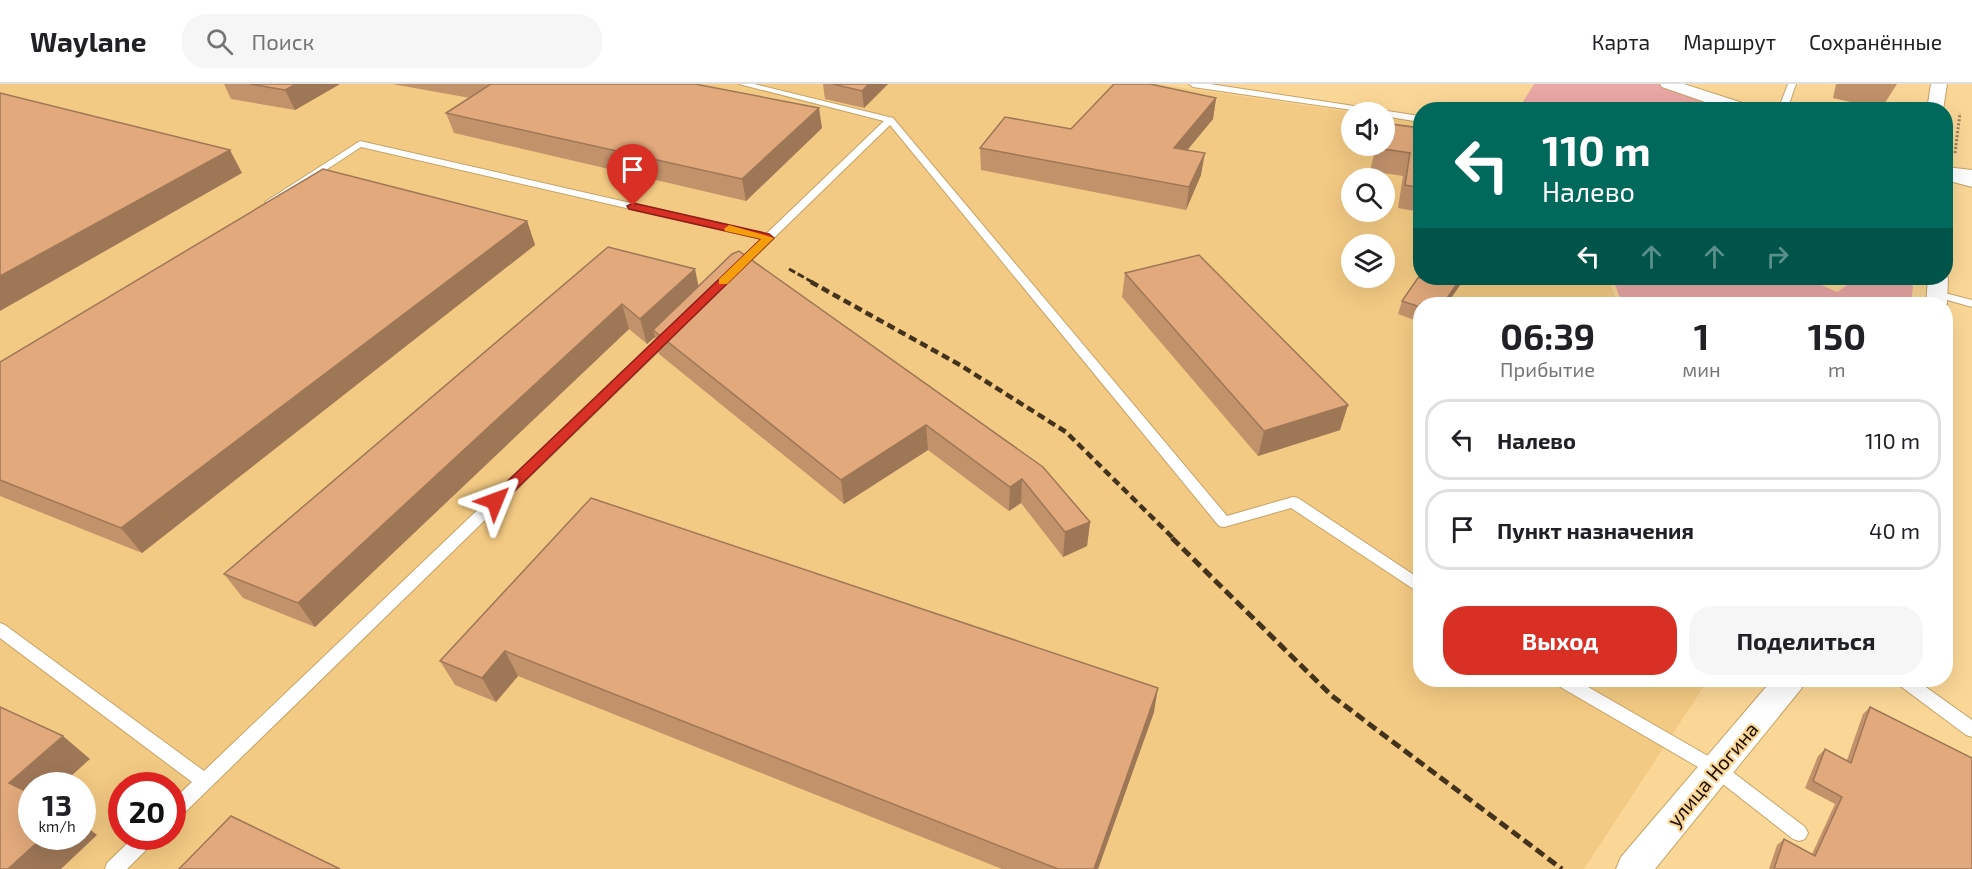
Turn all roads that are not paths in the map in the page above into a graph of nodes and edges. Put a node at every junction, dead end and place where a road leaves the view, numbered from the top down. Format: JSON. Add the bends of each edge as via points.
{"nodes":[{"id":1,"x":743,"y":84,"type":"edge"},
{"id":2,"x":1193,"y":84,"type":"edge"},
{"id":3,"x":1668,"y":84,"type":"edge"},
{"id":4,"x":1792,"y":84,"type":"edge"},
{"id":5,"x":1939,"y":84,"type":"edge"},
{"id":6,"x":1722,"y":102,"type":"edge"},
{"id":7,"x":1785,"y":102,"type":"edge"},
{"id":8,"x":1936,"y":102,"type":"edge"},
{"id":9,"x":1341,"y":107,"type":"edge"},
{"id":10,"x":1395,"y":115,"type":"edge"},
{"id":11,"x":1413,"y":118,"type":"edge"},
{"id":12,"x":890,"y":120,"type":"junction"},
{"id":13,"x":1953,"y":169,"type":"edge"},
{"id":14,"x":1953,"y":171,"type":"edge"},
{"id":15,"x":1972,"y":173,"type":"edge"},
{"id":16,"x":1972,"y":181,"type":"edge"},
{"id":17,"x":260,"y":208,"type":"edge"},
{"id":18,"x":769,"y":238,"type":"junction"},
{"id":19,"x":726,"y":279,"type":"edge"},
{"id":20,"x":1937,"y":292,"type":"edge"},
{"id":21,"x":1952,"y":297,"type":"edge"},
{"id":22,"x":1953,"y":297,"type":"edge"},
{"id":23,"x":1972,"y":304,"type":"edge"},
{"id":24,"x":683,"y":320,"type":"edge"},
{"id":25,"x":1413,"y":581,"type":"edge"},
{"id":26,"x":0,"y":629,"type":"edge"},
{"id":27,"x":1575,"y":687,"type":"edge"},
{"id":28,"x":1784,"y":687,"type":"edge"},
{"id":29,"x":1914,"y":687,"type":"edge"},
{"id":30,"x":1972,"y":730,"type":"edge"},
{"id":31,"x":1716,"y":769,"type":"junction"},
{"id":32,"x":205,"y":782,"type":"junction"},
{"id":33,"x":186,"y":800,"type":"edge"},
{"id":34,"x":1799,"y":833,"type":"dead end"},
{"id":35,"x":134,"y":850,"type":"edge"},
{"id":36,"x":114,"y":869,"type":"edge"},
{"id":37,"x":1633,"y":869,"type":"edge"}],
"edges":[{"from":1,"to":12,"type":"lane"},
{"from":2,"to":9,"type":"lane"},
{"from":3,"to":6,"type":"street"},
{"from":4,"to":7,"type":"lane"},
{"from":5,"to":8,"type":"street"},
{"from":10,"to":11,"type":"lane"},
{"from":12,"to":18,"type":"lane"},
{"from":12,"to":25,"type":"lane","via":[[1224,522],[1293,502]]},
{"from":13,"to":15,"type":"lane"},
{"from":14,"to":16,"type":"street"},
{"from":17,"to":18,"type":"lane","via":[[360,144]]},
{"from":18,"to":19,"type":"lane"},
{"from":20,"to":21,"type":"lane"},
{"from":22,"to":23,"type":"lane"},
{"from":24,"to":32,"type":"lane"},
{"from":26,"to":32,"type":"lane"},
{"from":27,"to":31,"type":"lane"},
{"from":28,"to":31,"type":"street","name":"улица Ногина"},
{"from":29,"to":30,"type":"lane"},
{"from":31,"to":34,"type":"lane"},
{"from":31,"to":37,"type":"street","name":"улица Ногина"},
{"from":32,"to":33,"type":"lane"},
{"from":35,"to":36,"type":"lane"}]}
